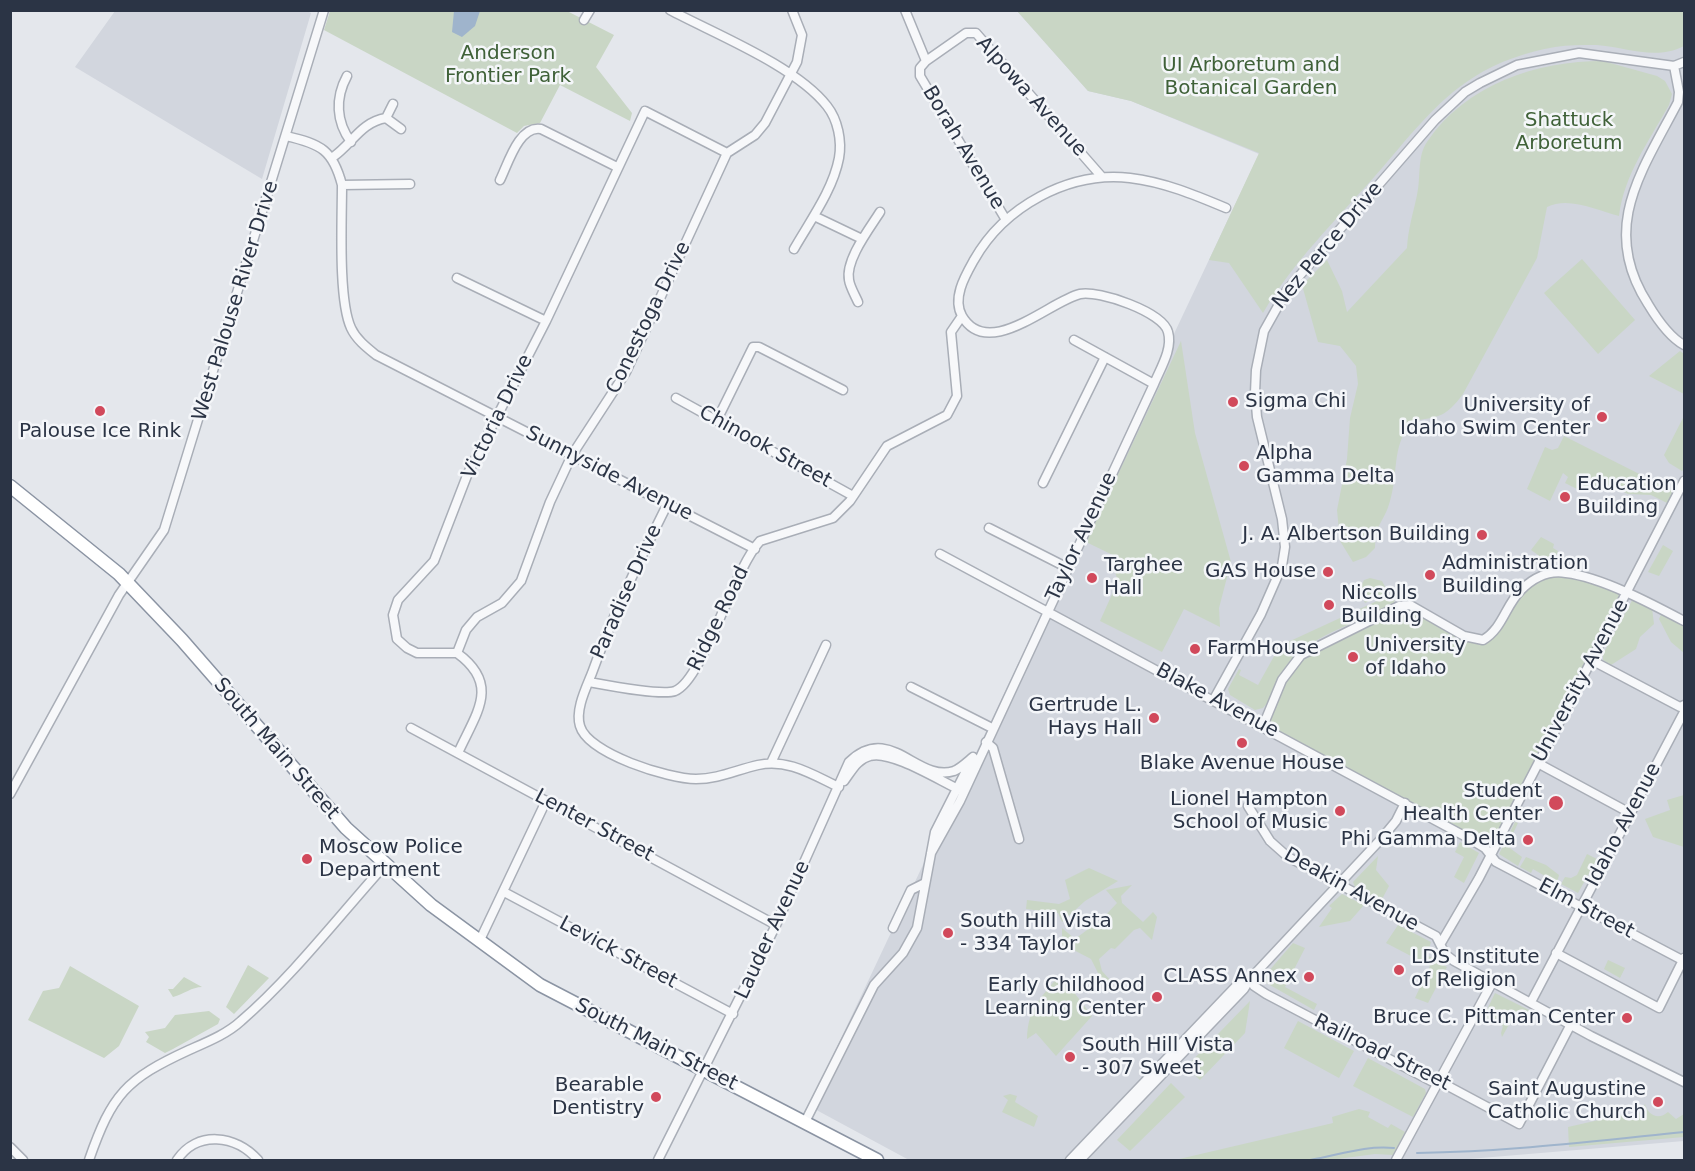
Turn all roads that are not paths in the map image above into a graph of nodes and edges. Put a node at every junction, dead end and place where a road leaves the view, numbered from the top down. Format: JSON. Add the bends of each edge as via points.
{"nodes":[{"id":1,"x":324,"y":10,"type":"edge"},
{"id":2,"x":590,"y":10,"type":"edge"},
{"id":3,"x":670,"y":10,"type":"edge"},
{"id":4,"x":792,"y":10,"type":"edge"},
{"id":5,"x":905,"y":10,"type":"edge"},
{"id":6,"x":584,"y":20,"type":"dead end"},
{"id":7,"x":926,"y":61,"type":"junction"},
{"id":8,"x":1684,"y":62,"type":"edge"},
{"id":9,"x":1674,"y":66,"type":"junction"},
{"id":10,"x":791,"y":75,"type":"junction"},
{"id":11,"x":347,"y":76,"type":"dead end"},
{"id":12,"x":393,"y":104,"type":"dead end"},
{"id":13,"x":386,"y":118,"type":"junction"},
{"id":14,"x":401,"y":129,"type":"dead end"},
{"id":15,"x":286,"y":136,"type":"junction"},
{"id":16,"x":351,"y":142,"type":"junction"},
{"id":17,"x":727,"y":153,"type":"junction"},
{"id":18,"x":333,"y":157,"type":"junction"},
{"id":19,"x":617,"y":166,"type":"junction"},
{"id":20,"x":1102,"y":177,"type":"junction"},
{"id":21,"x":500,"y":180,"type":"dead end"},
{"id":22,"x":410,"y":184,"type":"dead end"},
{"id":23,"x":342,"y":185,"type":"junction"},
{"id":24,"x":1226,"y":208,"type":"dead end"},
{"id":25,"x":880,"y":212,"type":"dead end"},
{"id":26,"x":813,"y":216,"type":"junction"},
{"id":27,"x":1006,"y":220,"type":"junction"},
{"id":28,"x":862,"y":238,"type":"junction"},
{"id":29,"x":794,"y":249,"type":"dead end"},
{"id":30,"x":457,"y":278,"type":"dead end"},
{"id":31,"x":858,"y":302,"type":"dead end"},
{"id":32,"x":962,"y":316,"type":"junction"},
{"id":33,"x":546,"y":321,"type":"junction"},
{"id":34,"x":1074,"y":340,"type":"dead end"},
{"id":35,"x":1684,"y":345,"type":"edge"},
{"id":36,"x":1105,"y":357,"type":"junction"},
{"id":37,"x":1154,"y":384,"type":"junction"},
{"id":38,"x":843,"y":390,"type":"dead end"},
{"id":39,"x":676,"y":398,"type":"dead end"},
{"id":40,"x":496,"y":417,"type":"junction"},
{"id":41,"x":717,"y":420,"type":"junction"},
{"id":42,"x":572,"y":455,"type":"junction"},
{"id":43,"x":1684,"y":481,"type":"edge"},
{"id":44,"x":1043,"y":483,"type":"dead end"},
{"id":45,"x":10,"y":486,"type":"edge"},
{"id":46,"x":854,"y":495,"type":"junction"},
{"id":47,"x":668,"y":503,"type":"junction"},
{"id":48,"x":989,"y":528,"type":"dead end"},
{"id":49,"x":755,"y":549,"type":"junction"},
{"id":50,"x":940,"y":554,"type":"dead end"},
{"id":51,"x":1068,"y":568,"type":"junction"},
{"id":52,"x":127,"y":582,"type":"junction"},
{"id":53,"x":1627,"y":593,"type":"junction"},
{"id":54,"x":1048,"y":610,"type":"junction"},
{"id":55,"x":1684,"y":621,"type":"edge"},
{"id":56,"x":826,"y":645,"type":"dead end"},
{"id":57,"x":457,"y":653,"type":"junction"},
{"id":58,"x":1593,"y":661,"type":"junction"},
{"id":59,"x":589,"y":681,"type":"junction"},
{"id":60,"x":911,"y":687,"type":"dead end"},
{"id":61,"x":1214,"y":699,"type":"junction"},
{"id":62,"x":1684,"y":705,"type":"edge"},
{"id":63,"x":1684,"y":712,"type":"edge"},
{"id":64,"x":1263,"y":726,"type":"junction"},
{"id":65,"x":411,"y":728,"type":"dead end"},
{"id":66,"x":992,"y":729,"type":"junction"},
{"id":67,"x":986,"y":742,"type":"junction"},
{"id":68,"x":458,"y":753,"type":"junction"},
{"id":69,"x":973,"y":757,"type":"junction"},
{"id":70,"x":1539,"y":761,"type":"junction"},
{"id":71,"x":771,"y":763,"type":"junction"},
{"id":72,"x":970,"y":778,"type":"junction"},
{"id":73,"x":839,"y":787,"type":"junction"},
{"id":74,"x":957,"y":788,"type":"junction"},
{"id":75,"x":10,"y":794,"type":"edge"},
{"id":76,"x":546,"y":801,"type":"junction"},
{"id":77,"x":1405,"y":803,"type":"junction"},
{"id":78,"x":1248,"y":806,"type":"dead end"},
{"id":79,"x":1630,"y":813,"type":"junction"},
{"id":80,"x":1019,"y":839,"type":"dead end"},
{"id":81,"x":930,"y":853,"type":"junction"},
{"id":82,"x":1490,"y":855,"type":"junction"},
{"id":83,"x":384,"y":866,"type":"junction"},
{"id":84,"x":925,"y":883,"type":"junction"},
{"id":85,"x":1339,"y":884,"type":"junction"},
{"id":86,"x":504,"y":892,"type":"junction"},
{"id":87,"x":1581,"y":906,"type":"junction"},
{"id":88,"x":776,"y":925,"type":"junction"},
{"id":89,"x":893,"y":928,"type":"dead end"},
{"id":90,"x":482,"y":937,"type":"junction"},
{"id":91,"x":1442,"y":943,"type":"junction"},
{"id":92,"x":1556,"y":953,"type":"junction"},
{"id":93,"x":1684,"y":960,"type":"edge"},
{"id":94,"x":1250,"y":979,"type":"junction"},
{"id":95,"x":1491,"y":982,"type":"junction"},
{"id":96,"x":1531,"y":1002,"type":"junction"},
{"id":97,"x":733,"y":1014,"type":"junction"},
{"id":98,"x":1571,"y":1024,"type":"junction"},
{"id":99,"x":1168,"y":1064,"type":"junction"},
{"id":100,"x":704,"y":1072,"type":"junction"},
{"id":101,"x":1438,"y":1083,"type":"junction"},
{"id":102,"x":1684,"y":1083,"type":"edge"},
{"id":103,"x":805,"y":1122,"type":"junction"},
{"id":104,"x":1098,"y":1136,"type":"junction"},
{"id":105,"x":10,"y":1146,"type":"edge"},
{"id":106,"x":23,"y":1161,"type":"edge"},
{"id":107,"x":89,"y":1161,"type":"edge"},
{"id":108,"x":177,"y":1161,"type":"edge"},
{"id":109,"x":258,"y":1161,"type":"edge"},
{"id":110,"x":658,"y":1161,"type":"edge"},
{"id":111,"x":877,"y":1161,"type":"edge"},
{"id":112,"x":1070,"y":1161,"type":"edge"},
{"id":113,"x":1080,"y":1161,"type":"edge"},
{"id":114,"x":1396,"y":1161,"type":"edge"}],
"edges":[{"from":1,"to":15,"type":"street","name":"West Palouse River Drive"},
{"from":2,"to":6,"type":"street"},
{"from":3,"to":10,"type":"street"},
{"from":4,"to":10,"type":"street","via":[[802,35],[801,50]]},
{"from":5,"to":7,"type":"street","name":"Borah Avenue"},
{"from":7,"to":20,"type":"street","name":"Alpowa Avenue","via":[[966,33],[976,33]]},
{"from":7,"to":27,"type":"street","name":"Borah Avenue","via":[[920,76]]},
{"from":8,"to":9,"type":"street"},
{"from":9,"to":35,"type":"street","via":[[1678,102],[1636,180],[1626,231],[1631,266],[1641,294],[1656,318]]},
{"from":9,"to":61,"type":"street","name":"Nez Perce Drive","via":[[1579,53],[1517,65],[1480,83],[1441,114],[1287,290],[1264,331],[1255,393],[1257,417],[1282,519],[1282,566]]},
{"from":10,"to":17,"type":"street","via":[[765,123],[755,135]]},
{"from":10,"to":26,"type":"street","via":[[828,106],[838,130],[839,158]]},
{"from":11,"to":16,"type":"street","via":[[339,108],[343,131]]},
{"from":12,"to":13,"type":"street"},
{"from":13,"to":14,"type":"street"},
{"from":13,"to":16,"type":"street","via":[[366,124]]},
{"from":15,"to":18,"type":"street","via":[[312,144]]},
{"from":15,"to":52,"type":"street","name":"West Palouse River Drive","via":[[169,517],[158,540]]},
{"from":16,"to":18,"type":"street"},
{"from":17,"to":19,"type":"street","name":"Victoria Drive","via":[[645,111]]},
{"from":17,"to":42,"type":"street","name":"Conestoga Drive","via":[[626,372]]},
{"from":18,"to":23,"type":"street","name":"Sunnyside Avenue"},
{"from":19,"to":21,"type":"street","via":[[540,129],[532,129],[524,135]]},
{"from":19,"to":33,"type":"street","name":"Victoria Drive"},
{"from":20,"to":24,"type":"street","via":[[1164,184]]},
{"from":20,"to":27,"type":"street","via":[[1057,189]]},
{"from":22,"to":23,"type":"street"},
{"from":23,"to":40,"type":"street","name":"Sunnyside Avenue","via":[[344,301],[352,329],[376,355]]},
{"from":25,"to":28,"type":"street"},
{"from":26,"to":28,"type":"street"},
{"from":26,"to":29,"type":"street"},
{"from":27,"to":32,"type":"street","via":[[984,245],[964,278],[958,302]]},
{"from":28,"to":31,"type":"street","via":[[849,279]]},
{"from":30,"to":33,"type":"street"},
{"from":32,"to":37,"type":"street","name":"Taylor Avenue","via":[[978,329],[1002,332],[1068,298],[1098,293],[1154,316],[1167,329],[1167,353]]},
{"from":32,"to":46,"type":"street","name":"Ridge Road","via":[[951,332],[957,396],[952,409],[940,420],[887,446]]},
{"from":33,"to":40,"type":"street","name":"Victoria Drive"},
{"from":34,"to":36,"type":"street"},
{"from":36,"to":37,"type":"street"},
{"from":36,"to":44,"type":"street"},
{"from":37,"to":51,"type":"street","name":"Taylor Avenue"},
{"from":38,"to":41,"type":"street","via":[[759,347],[750,350]]},
{"from":39,"to":41,"type":"street","name":"Chinook Street"},
{"from":40,"to":42,"type":"street","name":"Sunnyside Avenue"},
{"from":40,"to":57,"type":"street","name":"Victoria Drive","via":[[468,473],[434,561],[398,600],[393,615],[397,639],[407,648],[417,653]]},
{"from":41,"to":46,"type":"street","name":"Chinook Street"},
{"from":42,"to":47,"type":"street","name":"Sunnyside Avenue"},
{"from":42,"to":57,"type":"street","name":"Conestoga Drive","via":[[521,581],[502,603],[477,617],[466,630]]},
{"from":43,"to":53,"type":"street","name":"University Avenue"},
{"from":45,"to":52,"type":"highway","name":"South Main Street"},
{"from":46,"to":49,"type":"street","name":"Ridge Road","via":[[833,518],[765,538]]},
{"from":47,"to":49,"type":"street","name":"Sunnyside Avenue"},
{"from":47,"to":59,"type":"street","name":"Paradise Drive","via":[[633,568]]},
{"from":48,"to":51,"type":"street"},
{"from":49,"to":59,"type":"street","name":"Ridge Road","via":[[683,687],[660,693]]},
{"from":50,"to":54,"type":"street","name":"Blake Avenue"},
{"from":51,"to":54,"type":"street","name":"Taylor Avenue"},
{"from":52,"to":75,"type":"street","name":"West Palouse River Drive"},
{"from":52,"to":83,"type":"highway","name":"South Main Street","via":[[182,640],[299,778]]},
{"from":53,"to":55,"type":"street"},
{"from":53,"to":58,"type":"street","name":"University Avenue"},
{"from":53,"to":64,"type":"street","via":[[1566,572],[1541,576],[1519,592],[1499,627],[1483,640],[1464,636],[1410,606],[1399,606],[1301,655],[1282,680]]},
{"from":54,"to":61,"type":"street","name":"Blake Avenue"},
{"from":54,"to":66,"type":"street","name":"Taylor Avenue"},
{"from":56,"to":71,"type":"street"},
{"from":57,"to":68,"type":"street","via":[[479,673],[484,690]]},
{"from":58,"to":62,"type":"street","via":[[1680,707]]},
{"from":58,"to":70,"type":"street","name":"University Avenue"},
{"from":59,"to":71,"type":"street","via":[[579,715],[583,733],[602,749],[630,763],[694,779]]},
{"from":60,"to":66,"type":"street"},
{"from":61,"to":64,"type":"street","name":"Blake Avenue"},
{"from":63,"to":79,"type":"street","name":"Idaho Avenue"},
{"from":64,"to":77,"type":"street","name":"Blake Avenue"},
{"from":65,"to":68,"type":"street","name":"Lenter Street"},
{"from":66,"to":67,"type":"street","name":"Taylor Avenue"},
{"from":67,"to":69,"type":"street","name":"Taylor Avenue"},
{"from":67,"to":72,"type":"street","name":"Taylor Avenue"},
{"from":67,"to":80,"type":"street","via":[[993,748]]},
{"from":68,"to":76,"type":"street","name":"Lenter Street"},
{"from":69,"to":73,"type":"street","name":"Lauder Avenue","via":[[960,768],[942,773],[876,748],[849,762]]},
{"from":69,"to":74,"type":"street","name":"Taylor Avenue"},
{"from":70,"to":79,"type":"street"},
{"from":70,"to":82,"type":"street","name":"University Avenue"},
{"from":71,"to":73,"type":"street","via":[[805,770]]},
{"from":72,"to":74,"type":"street","name":"Taylor Avenue"},
{"from":72,"to":81,"type":"street","name":"Taylor Avenue"},
{"from":73,"to":74,"type":"street","name":"Lauder Avenue","via":[[859,761],[870,755],[884,755]]},
{"from":73,"to":88,"type":"street","name":"Lauder Avenue"},
{"from":74,"to":81,"type":"street","name":"Taylor Avenue","via":[[935,832]]},
{"from":76,"to":86,"type":"street"},
{"from":76,"to":88,"type":"street","name":"Lenter Street"},
{"from":77,"to":82,"type":"street","name":"Blake Avenue","via":[[1485,848]]},
{"from":77,"to":85,"type":"street","via":[[1396,821]]},
{"from":78,"to":85,"type":"street","name":"Deakin Avenue","via":[[1278,851]]},
{"from":79,"to":87,"type":"street","name":"Idaho Avenue"},
{"from":81,"to":84,"type":"street","name":"Taylor Avenue"},
{"from":82,"to":87,"type":"street","name":"Elm Street","via":[[1496,862]]},
{"from":82,"to":91,"type":"street","name":"University Avenue"},
{"from":83,"to":90,"type":"highway","name":"South Main Street"},
{"from":83,"to":107,"type":"street","via":[[240,1023],[134,1080],[103,1122]]},
{"from":84,"to":89,"type":"street","via":[[911,890]]},
{"from":84,"to":103,"type":"street","name":"Taylor Avenue","via":[[917,928],[903,953],[874,985]]},
{"from":85,"to":91,"type":"street","name":"Deakin Avenue","via":[[1436,936]]},
{"from":85,"to":94,"type":"street"},
{"from":86,"to":90,"type":"street"},
{"from":86,"to":97,"type":"street","name":"Levick Street"},
{"from":87,"to":92,"type":"street","name":"Idaho Avenue"},
{"from":87,"to":93,"type":"street","name":"Elm Street"},
{"from":88,"to":97,"type":"street","name":"Lauder Avenue"},
{"from":90,"to":100,"type":"highway","name":"South Main Street","via":[[540,985]]},
{"from":91,"to":95,"type":"street","name":"Deakin Avenue","via":[[1445,954]]},
{"from":92,"to":93,"type":"street","via":[[1659,1008]]},
{"from":92,"to":96,"type":"street","name":"Idaho Avenue"},
{"from":94,"to":99,"type":"street","via":[[1239,983]]},
{"from":94,"to":101,"type":"street","name":"Railroad Street","via":[[1266,994]]},
{"from":95,"to":96,"type":"street","name":"Deakin Avenue"},
{"from":95,"to":101,"type":"street"},
{"from":96,"to":98,"type":"street","name":"Deakin Avenue"},
{"from":97,"to":100,"type":"street","name":"Lauder Avenue"},
{"from":98,"to":101,"type":"street","name":"Railroad Street","via":[[1519,1124]]},
{"from":98,"to":102,"type":"street","name":"Deakin Avenue"},
{"from":99,"to":104,"type":"street"},
{"from":99,"to":104,"type":"street","via":[[1131,1108]]},
{"from":100,"to":103,"type":"highway","name":"South Main Street"},
{"from":100,"to":110,"type":"street","name":"Lauder Avenue"},
{"from":101,"to":114,"type":"street"},
{"from":103,"to":111,"type":"highway","name":"South Main Street"},
{"from":104,"to":112,"type":"street"},
{"from":104,"to":113,"type":"street"},
{"from":105,"to":106,"type":"street"},
{"from":108,"to":109,"type":"street","via":[[190,1146],[211,1139],[225,1139],[245,1148]]}]}
